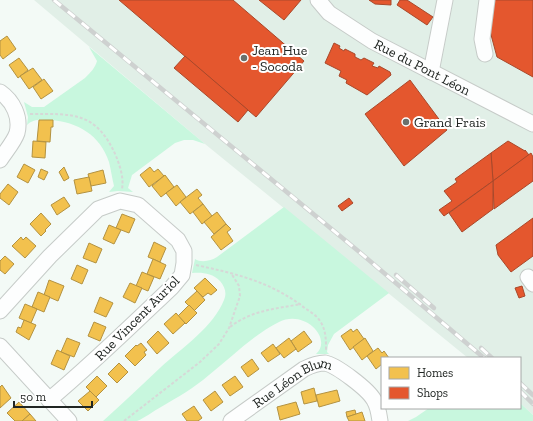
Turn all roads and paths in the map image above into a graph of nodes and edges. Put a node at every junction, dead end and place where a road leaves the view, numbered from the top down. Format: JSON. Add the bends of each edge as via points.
{"nodes":[{"id":1,"x":318,"y":0,"type":"edge"},
{"id":2,"x":445,"y":0,"type":"edge"},
{"id":3,"x":487,"y":0,"type":"edge"},
{"id":4,"x":485,"y":54,"type":"dead end"},
{"id":5,"x":431,"y":72,"type":"junction"},
{"id":6,"x":0,"y":92,"type":"edge"},
{"id":7,"x":16,"y":113,"type":"junction"},
{"id":8,"x":533,"y":124,"type":"edge"},
{"id":9,"x":0,"y":160,"type":"edge"},
{"id":10,"x":120,"y":201,"type":"junction"},
{"id":11,"x":184,"y":263,"type":"junction"},
{"id":12,"x":231,"y":273,"type":"junction"},
{"id":13,"x":301,"y":304,"type":"junction"},
{"id":14,"x":0,"y":311,"type":"edge"},
{"id":15,"x":230,"y":328,"type":"junction"},
{"id":16,"x":0,"y":346,"type":"edge"},
{"id":17,"x":325,"y":363,"type":"junction"},
{"id":18,"x":49,"y":400,"type":"junction"},
{"id":19,"x":68,"y":421,"type":"edge"},
{"id":20,"x":124,"y":421,"type":"edge"},
{"id":21,"x":231,"y":421,"type":"edge"},
{"id":22,"x":380,"y":421,"type":"edge"}],
"edges":[{"from":1,"to":5,"type":"street","name":"Rue du Pont Léon","via":[[329,13],[372,41]]},
{"from":2,"to":5,"type":"street"},
{"from":3,"to":4,"type":"street","via":[[482,40]]},
{"from":5,"to":8,"type":"street","name":"Rue du Pont Léon"},
{"from":6,"to":7,"type":"street"},
{"from":7,"to":9,"type":"street","via":[[17,134]]},
{"from":7,"to":10,"type":"path","via":[[62,114],[86,119],[101,130],[118,161],[123,183]]},
{"from":10,"to":11,"type":"street","name":"Rue Vincent Auriol","via":[[138,205],[178,240],[184,251]]},
{"from":10,"to":14,"type":"street","via":[[98,209],[50,256]]},
{"from":11,"to":12,"type":"path"},
{"from":11,"to":18,"type":"street","name":"Rue Vincent Auriol","via":[[182,275],[172,287]]},
{"from":12,"to":13,"type":"path","via":[[269,285]]},
{"from":12,"to":15,"type":"path","via":[[239,286],[240,296]]},
{"from":13,"to":15,"type":"path","via":[[260,311],[241,319]]},
{"from":13,"to":17,"type":"path","via":[[320,319],[326,335]]},
{"from":15,"to":20,"type":"path","via":[[219,344],[200,362]]},
{"from":16,"to":18,"type":"street"},
{"from":17,"to":21,"type":"street","name":"Rue Léon Blum","via":[[304,369]]},
{"from":17,"to":22,"type":"street","name":"Rue Léon Blum","via":[[335,366],[374,399]]},
{"from":18,"to":19,"type":"street"}]}
